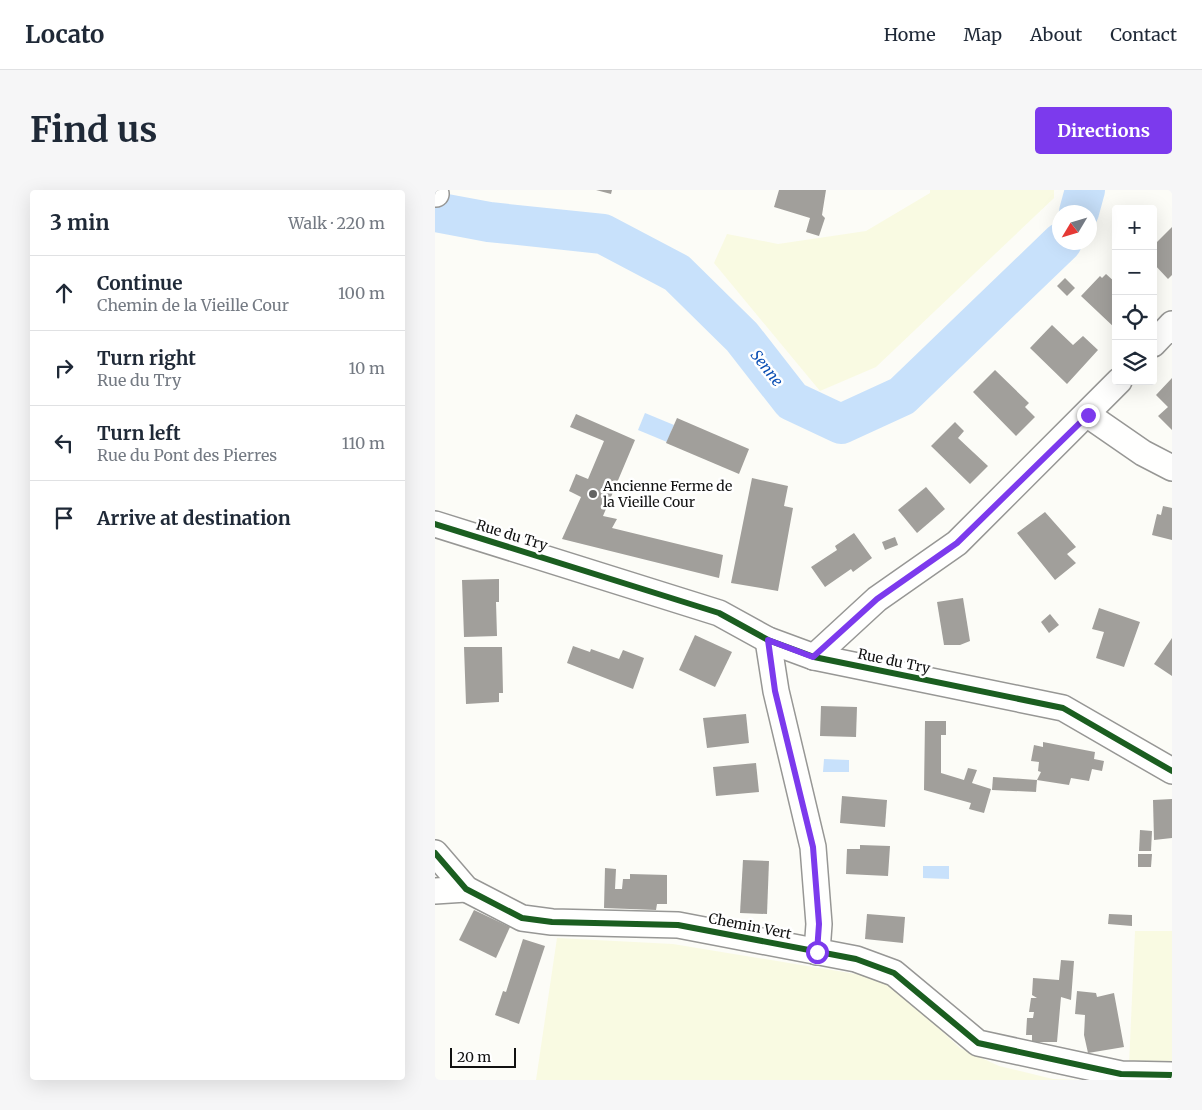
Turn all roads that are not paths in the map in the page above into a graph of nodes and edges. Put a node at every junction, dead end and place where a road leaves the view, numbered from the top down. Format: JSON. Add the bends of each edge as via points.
{"nodes":[{"id":1,"x":1172,"y":324,"type":"edge"},
{"id":2,"x":1157,"y":340,"type":"edge"},
{"id":3,"x":1115,"y":385,"type":"edge"},
{"id":4,"x":1088,"y":415,"type":"junction"},
{"id":5,"x":1172,"y":468,"type":"edge"},
{"id":6,"x":435,"y":524,"type":"edge"},
{"id":7,"x":768,"y":640,"type":"junction"},
{"id":8,"x":813,"y":657,"type":"junction"},
{"id":9,"x":1172,"y":771,"type":"edge"},
{"id":10,"x":435,"y":853,"type":"edge"},
{"id":11,"x":466,"y":889,"type":"junction"},
{"id":12,"x":435,"y":891,"type":"edge"},
{"id":13,"x":817,"y":952,"type":"junction"},
{"id":14,"x":1172,"y":1075,"type":"edge"}],
"edges":[{"from":1,"to":2,"type":"street"},
{"from":3,"to":4,"type":"street"},
{"from":4,"to":5,"type":"street","via":[[1143,453]]},
{"from":4,"to":8,"type":"street","via":[[957,543],[877,599]]},
{"from":6,"to":7,"type":"street","name":"Rue du Try","via":[[719,613]]},
{"from":7,"to":8,"type":"street","name":"Rue du Try"},
{"from":7,"to":13,"type":"street","via":[[775,691],[813,847],[819,924]]},
{"from":8,"to":9,"type":"street","name":"Rue du Try","via":[[1063,708]]},
{"from":10,"to":11,"type":"street","name":"Chemin Vert"},
{"from":11,"to":12,"type":"street"},
{"from":11,"to":13,"type":"street","name":"Chemin Vert","via":[[522,918],[551,922],[678,925]]},
{"from":13,"to":14,"type":"street","name":"Chemin Vert","via":[[855,959],[894,973],[978,1043],[1121,1074]]}]}
